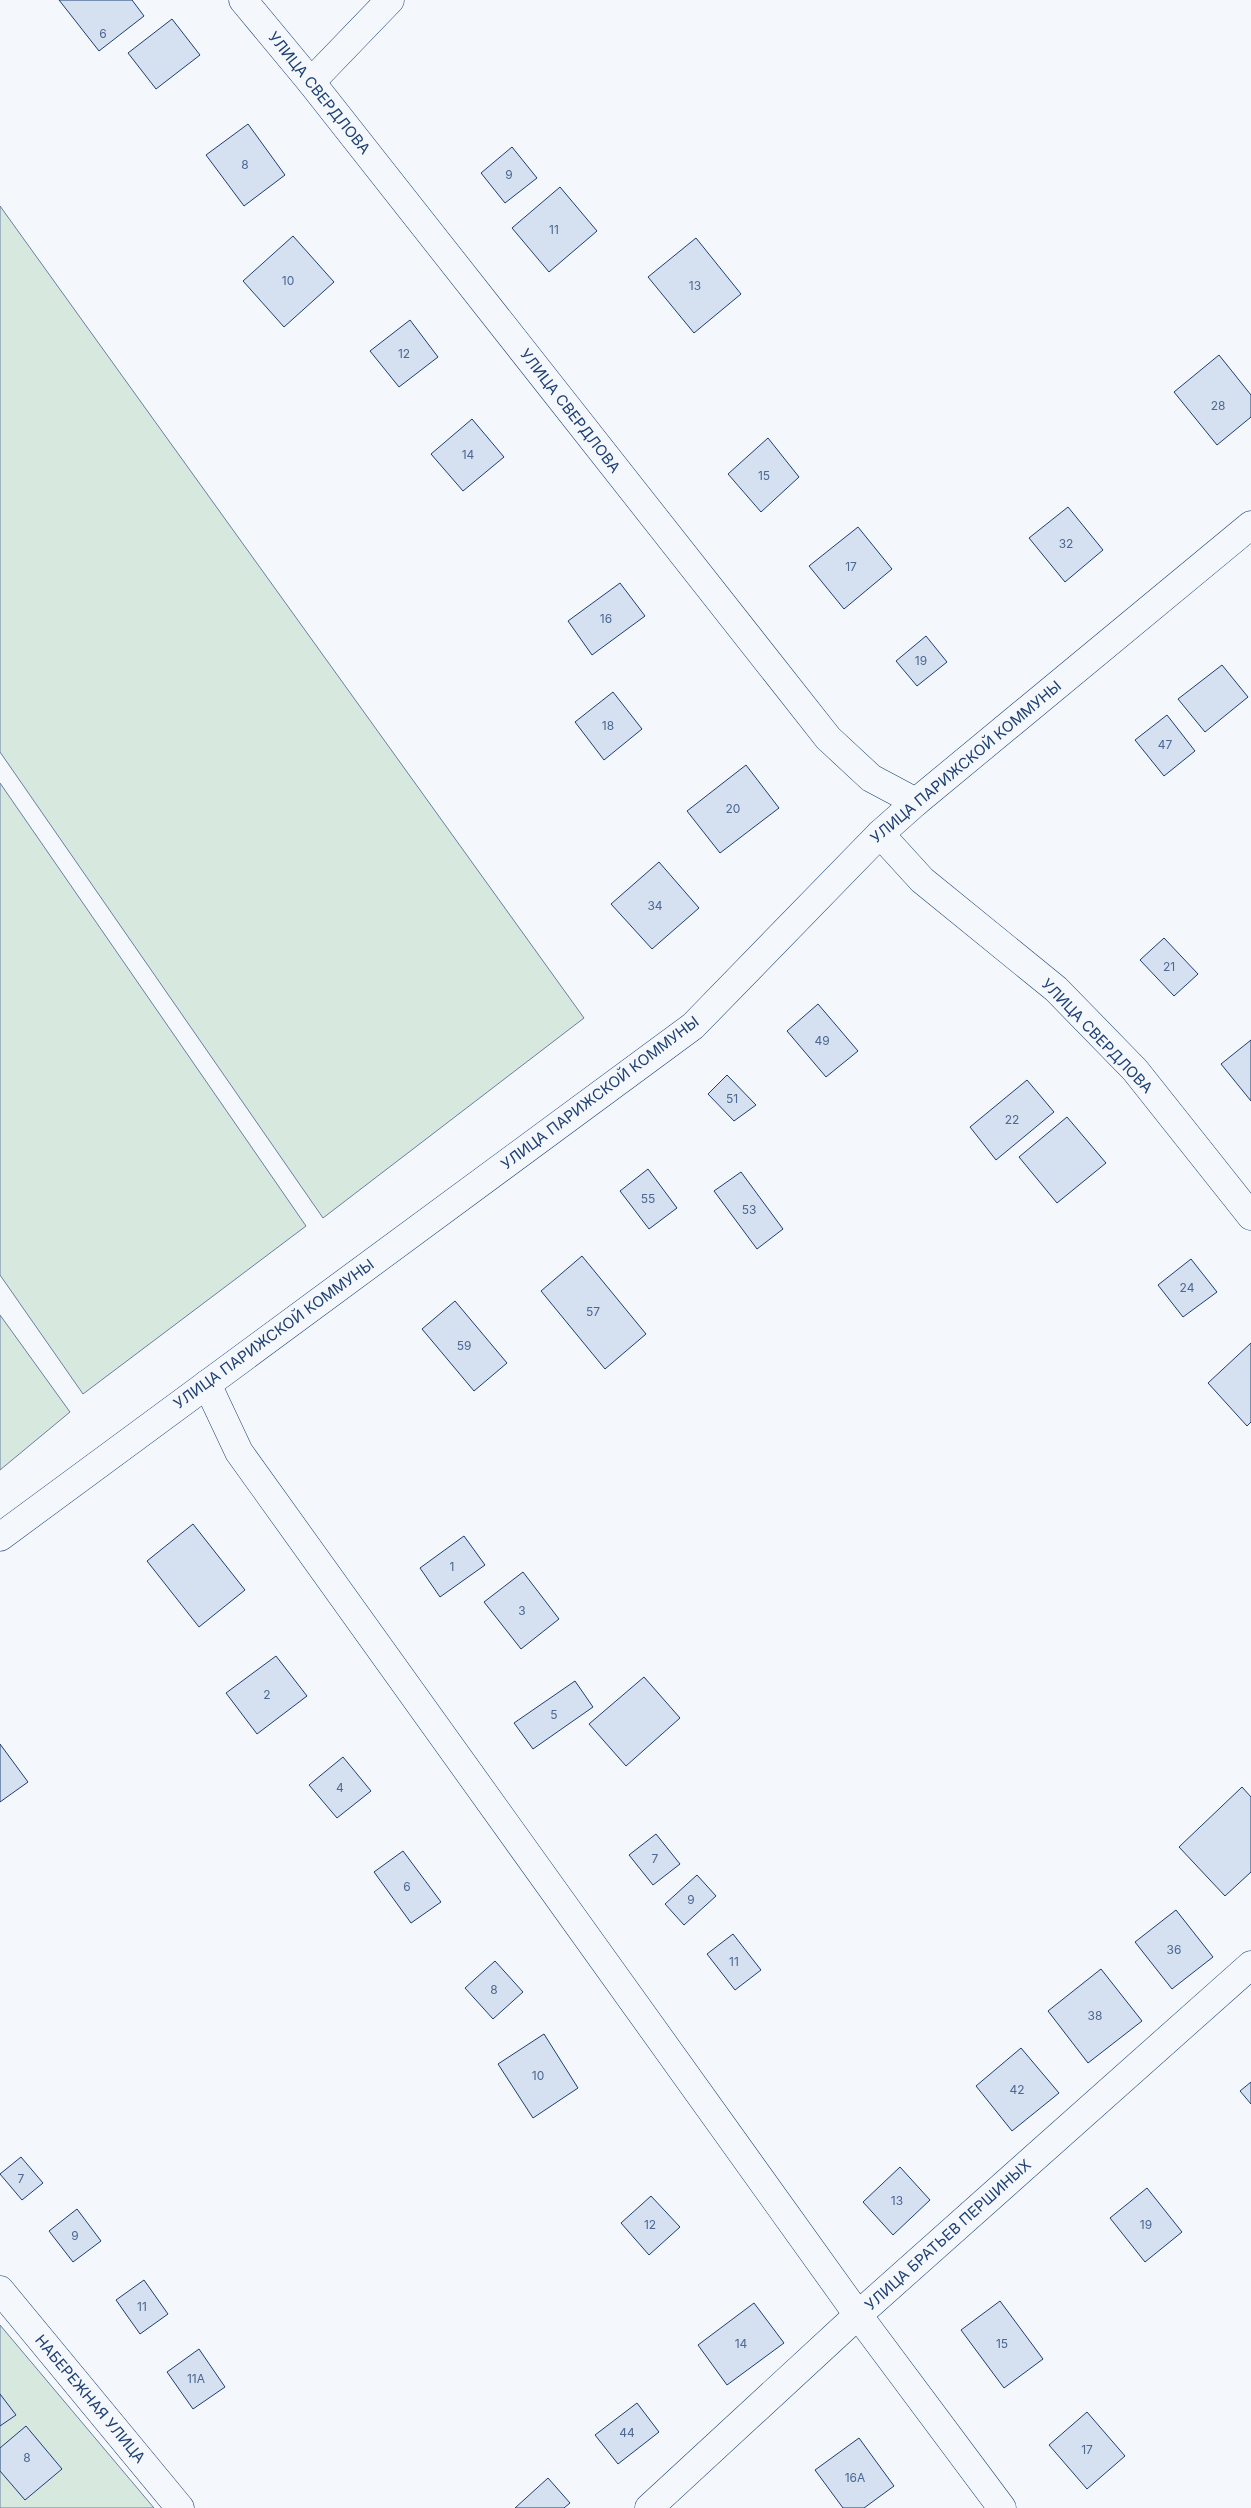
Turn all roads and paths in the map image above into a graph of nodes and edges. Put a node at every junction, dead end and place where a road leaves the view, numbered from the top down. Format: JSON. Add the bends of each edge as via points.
{"nodes":[{"id":1,"x":243,"y":0,"type":"edge"},
{"id":2,"x":390,"y":0,"type":"edge"},
{"id":3,"x":311,"y":82,"type":"junction"},
{"id":4,"x":1251,"y":524,"type":"edge"},
{"id":5,"x":916,"y":802,"type":"junction"},
{"id":6,"x":880,"y":834,"type":"junction"},
{"id":7,"x":1251,"y":1216,"type":"edge"},
{"id":8,"x":207,"y":1384,"type":"junction"},
{"id":9,"x":0,"y":1537,"type":"edge"},
{"id":10,"x":1251,"y":1965,"type":"edge"},
{"id":11,"x":0,"y":2290,"type":"edge"},
{"id":12,"x":858,"y":2315,"type":"junction"},
{"id":13,"x":180,"y":2508,"type":"edge"},
{"id":14,"x":649,"y":2508,"type":"edge"},
{"id":15,"x":1002,"y":2508,"type":"edge"}],
"edges":[{"from":1,"to":3,"type":"street","name":"УЛИЦА СВЕРДЛОВА"},
{"from":2,"to":3,"type":"street"},
{"from":3,"to":5,"type":"street","name":"УЛИЦА СВЕРДЛОВА","via":[[828,738],[871,778]]},
{"from":4,"to":5,"type":"street","name":"УЛИЦА ПАРИЖСКОЙ КОММУНЫ"},
{"from":5,"to":6,"type":"street","name":"УЛИЦА ПАРИЖСКОЙ КОММУНЫ"},
{"from":6,"to":7,"type":"street","name":"УЛИЦА СВЕРДЛОВА","via":[[922,880],[1056,989],[1135,1070]]},
{"from":6,"to":8,"type":"street","name":"УЛИЦА ПАРИЖСКОЙ КОММУНЫ","via":[[693,1026]]},
{"from":8,"to":9,"type":"street","name":"УЛИЦА ПАРИЖСКОЙ КОММУНЫ"},
{"from":8,"to":12,"type":"street","via":[[240,1452]]},
{"from":10,"to":12,"type":"street","name":"УЛИЦА БРАТЬЕВ ПЕРШИНЫХ"},
{"from":11,"to":13,"type":"street","name":"НАБЕРЕЖНАЯ УЛИЦА"},
{"from":12,"to":14,"type":"street","name":"УЛИЦА БРАТЬЕВ ПЕРШИНЫХ"},
{"from":12,"to":15,"type":"street"}]}
